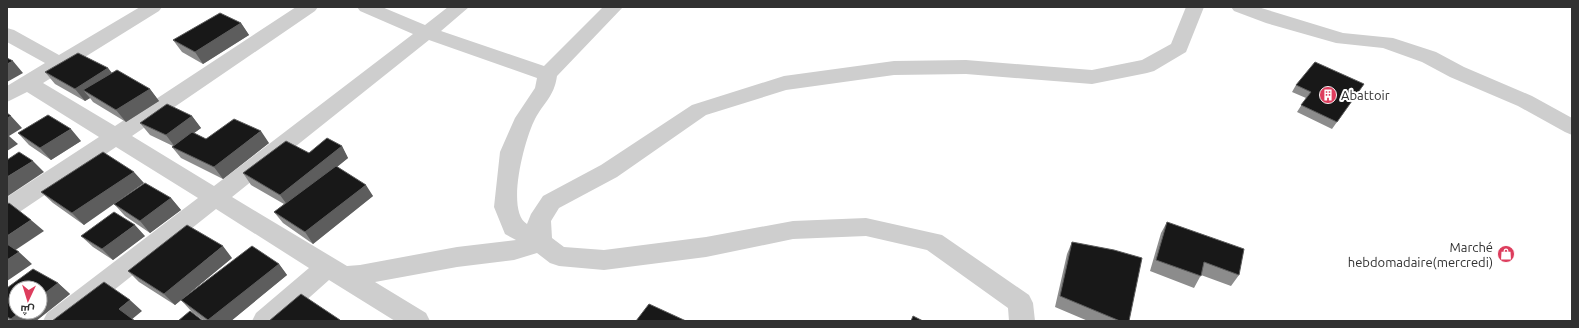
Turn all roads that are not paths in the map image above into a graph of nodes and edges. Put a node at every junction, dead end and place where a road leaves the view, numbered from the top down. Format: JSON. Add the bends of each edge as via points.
{"nodes":[{"id":1,"x":153,"y":7,"type":"edge"},
{"id":2,"x":309,"y":7,"type":"edge"},
{"id":3,"x":366,"y":7,"type":"edge"},
{"id":4,"x":460,"y":7,"type":"edge"},
{"id":5,"x":614,"y":7,"type":"edge"},
{"id":6,"x":1195,"y":7,"type":"edge"},
{"id":7,"x":1240,"y":7,"type":"edge"},
{"id":8,"x":426,"y":33,"type":"junction"},
{"id":9,"x":7,"y":34,"type":"edge"},
{"id":10,"x":59,"y":63,"type":"junction"},
{"id":11,"x":547,"y":74,"type":"junction"},
{"id":12,"x":28,"y":83,"type":"junction"},
{"id":13,"x":7,"y":95,"type":"edge"},
{"id":14,"x":1572,"y":127,"type":"edge"},
{"id":15,"x":115,"y":136,"type":"junction"},
{"id":16,"x":215,"y":198,"type":"junction"},
{"id":17,"x":7,"y":209,"type":"edge"},
{"id":18,"x":540,"y":242,"type":"junction"},
{"id":19,"x":335,"y":271,"type":"junction"},
{"id":20,"x":56,"y":321,"type":"edge"},
{"id":21,"x":265,"y":321,"type":"edge"},
{"id":22,"x":417,"y":321,"type":"edge"},
{"id":23,"x":1022,"y":321,"type":"edge"}],
"edges":[{"from":1,"to":10,"type":"street"},
{"from":2,"to":15,"type":"street"},
{"from":3,"to":8,"type":"street"},
{"from":4,"to":8,"type":"street"},
{"from":5,"to":11,"type":"street"},
{"from":6,"to":18,"type":"street","via":[[1178,48],[1147,66],[1092,77],[966,67],[894,68],[784,83],[699,110],[609,171],[551,202],[539,220]]},
{"from":7,"to":14,"type":"street","via":[[1343,39],[1386,42],[1429,58],[1525,101]]},
{"from":8,"to":11,"type":"street"},
{"from":8,"to":16,"type":"street"},
{"from":9,"to":10,"type":"street"},
{"from":10,"to":12,"type":"street"},
{"from":11,"to":18,"type":"street","via":[[545,89],[525,118],[511,152],[505,208],[513,227]]},
{"from":12,"to":13,"type":"street"},
{"from":12,"to":15,"type":"street"},
{"from":15,"to":16,"type":"street"},
{"from":15,"to":17,"type":"street"},
{"from":16,"to":19,"type":"street"},
{"from":16,"to":20,"type":"street"},
{"from":18,"to":19,"type":"street","via":[[514,250],[457,257],[360,275]]},
{"from":18,"to":23,"type":"street","via":[[559,256],[604,260],[706,247],[793,230],[866,228],[934,242],[1020,303]]},
{"from":19,"to":21,"type":"street"},
{"from":19,"to":22,"type":"street"}]}
